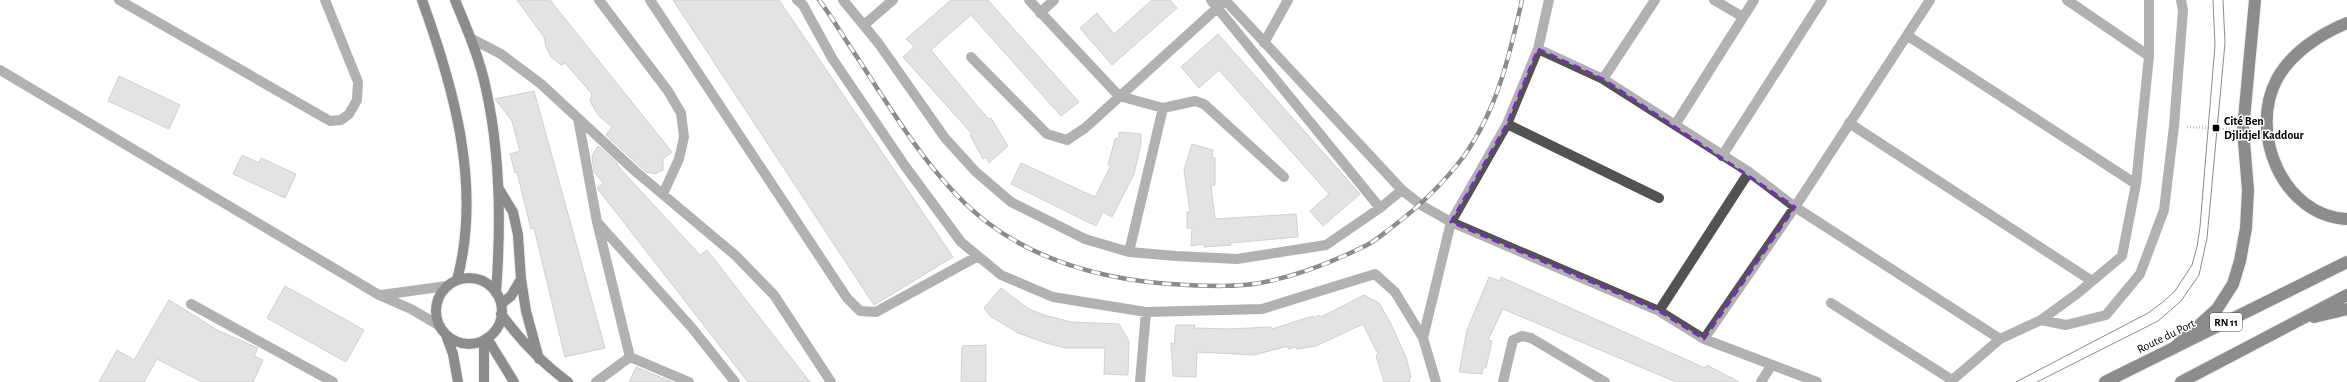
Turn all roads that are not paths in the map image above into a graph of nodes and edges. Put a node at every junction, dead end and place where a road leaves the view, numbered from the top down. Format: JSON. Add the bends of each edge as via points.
{"nodes":[{"id":1,"x":119,"y":0,"type":"edge"},
{"id":2,"x":325,"y":0,"type":"edge"},
{"id":3,"x":422,"y":0,"type":"edge"},
{"id":4,"x":456,"y":0,"type":"edge"},
{"id":5,"x":599,"y":0,"type":"edge"},
{"id":6,"x":650,"y":0,"type":"edge"},
{"id":7,"x":797,"y":0,"type":"edge"},
{"id":8,"x":843,"y":0,"type":"edge"},
{"id":9,"x":893,"y":0,"type":"edge"},
{"id":10,"x":1029,"y":0,"type":"edge"},
{"id":11,"x":1054,"y":0,"type":"edge"},
{"id":12,"x":1226,"y":0,"type":"edge"},
{"id":13,"x":1288,"y":0,"type":"edge"},
{"id":14,"x":1549,"y":0,"type":"edge"},
{"id":15,"x":1655,"y":0,"type":"edge"},
{"id":16,"x":1714,"y":0,"type":"edge"},
{"id":17,"x":1754,"y":0,"type":"edge"},
{"id":18,"x":1822,"y":0,"type":"edge"},
{"id":19,"x":1930,"y":0,"type":"edge"},
{"id":20,"x":2067,"y":0,"type":"edge"},
{"id":21,"x":2150,"y":0,"type":"edge"},
{"id":22,"x":2181,"y":0,"type":"edge"},
{"id":23,"x":2255,"y":0,"type":"edge"},
{"id":24,"x":882,"y":4,"type":"edge"},
{"id":25,"x":1214,"y":4,"type":"edge"},
{"id":26,"x":1040,"y":13,"type":"junction"},
{"id":27,"x":1743,"y":17,"type":"junction"},
{"id":28,"x":2347,"y":23,"type":"edge"},
{"id":29,"x":864,"y":25,"type":"junction"},
{"id":30,"x":1908,"y":36,"type":"junction"},
{"id":31,"x":472,"y":39,"type":"junction"},
{"id":32,"x":1264,"y":42,"type":"junction"},
{"id":33,"x":1538,"y":49,"type":"junction"},
{"id":34,"x":2150,"y":56,"type":"junction"},
{"id":35,"x":971,"y":57,"type":"dead end"},
{"id":36,"x":0,"y":70,"type":"edge"},
{"id":37,"x":1603,"y":79,"type":"junction"},
{"id":38,"x":1119,"y":96,"type":"junction"},
{"id":39,"x":1163,"y":108,"type":"junction"},
{"id":40,"x":578,"y":118,"type":"junction"},
{"id":41,"x":1849,"y":123,"type":"junction"},
{"id":42,"x":1507,"y":124,"type":"junction"},
{"id":43,"x":1675,"y":125,"type":"junction"},
{"id":44,"x":1722,"y":156,"type":"junction"},
{"id":45,"x":1749,"y":172,"type":"junction"},
{"id":46,"x":1284,"y":177,"type":"dead end"},
{"id":47,"x":2136,"y":184,"type":"junction"},
{"id":48,"x":499,"y":189,"type":"junction"},
{"id":49,"x":1402,"y":190,"type":"junction"},
{"id":50,"x":663,"y":194,"type":"junction"},
{"id":51,"x":1659,"y":198,"type":"dead end"},
{"id":52,"x":1795,"y":207,"type":"junction"},
{"id":53,"x":1380,"y":208,"type":"junction"},
{"id":54,"x":2347,"y":219,"type":"edge"},
{"id":55,"x":597,"y":222,"type":"junction"},
{"id":56,"x":1451,"y":222,"type":"junction"},
{"id":57,"x":1129,"y":252,"type":"junction"},
{"id":58,"x":978,"y":256,"type":"junction"},
{"id":59,"x":2347,"y":262,"type":"edge"},
{"id":60,"x":457,"y":280,"type":"junction"},
{"id":61,"x":521,"y":280,"type":"junction"},
{"id":62,"x":2092,"y":281,"type":"junction"},
{"id":63,"x":447,"y":286,"type":"junction"},
{"id":64,"x":496,"y":293,"type":"junction"},
{"id":65,"x":378,"y":295,"type":"junction"},
{"id":66,"x":2347,"y":295,"type":"edge"},
{"id":67,"x":191,"y":304,"type":"dead end"},
{"id":68,"x":501,"y":304,"type":"junction"},
{"id":69,"x":1831,"y":304,"type":"dead end"},
{"id":70,"x":2347,"y":309,"type":"edge"},
{"id":71,"x":1658,"y":311,"type":"junction"},
{"id":72,"x":1146,"y":312,"type":"junction"},
{"id":73,"x":501,"y":314,"type":"junction"},
{"id":74,"x":2041,"y":320,"type":"junction"},
{"id":75,"x":2288,"y":325,"type":"junction"},
{"id":76,"x":440,"y":326,"type":"junction"},
{"id":77,"x":446,"y":335,"type":"junction"},
{"id":78,"x":1423,"y":338,"type":"junction"},
{"id":79,"x":1704,"y":338,"type":"junction"},
{"id":80,"x":485,"y":339,"type":"junction"},
{"id":81,"x":2000,"y":339,"type":"junction"},
{"id":82,"x":2174,"y":348,"type":"junction"},
{"id":83,"x":630,"y":357,"type":"junction"},
{"id":84,"x":539,"y":359,"type":"junction"},
{"id":85,"x":1771,"y":366,"type":"junction"},
{"id":86,"x":1951,"y":381,"type":"edge"},
{"id":87,"x":334,"y":382,"type":"edge"},
{"id":88,"x":458,"y":382,"type":"edge"},
{"id":89,"x":484,"y":382,"type":"edge"},
{"id":90,"x":514,"y":382,"type":"edge"},
{"id":91,"x":568,"y":382,"type":"edge"},
{"id":92,"x":596,"y":382,"type":"edge"},
{"id":93,"x":689,"y":382,"type":"edge"},
{"id":94,"x":735,"y":382,"type":"edge"},
{"id":95,"x":830,"y":382,"type":"edge"},
{"id":96,"x":1140,"y":382,"type":"edge"},
{"id":97,"x":1436,"y":382,"type":"edge"},
{"id":98,"x":1503,"y":382,"type":"edge"},
{"id":99,"x":1604,"y":382,"type":"edge"},
{"id":100,"x":1608,"y":382,"type":"edge"},
{"id":101,"x":1761,"y":382,"type":"edge"},
{"id":102,"x":1817,"y":382,"type":"edge"},
{"id":103,"x":2105,"y":382,"type":"edge"},
{"id":104,"x":2181,"y":382,"type":"edge"}],
"edges":[{"from":1,"to":2,"type":"street","via":[[330,121],[341,120],[350,114],[357,100],[358,82]]},
{"from":3,"to":60,"type":"main road","via":[[445,71],[457,120],[467,187],[467,234]]},
{"from":4,"to":31,"type":"main road"},
{"from":5,"to":50,"type":"street","via":[[681,112],[684,137],[679,159]]},
{"from":6,"to":58,"type":"street","via":[[847,298],[860,311],[876,312]]},
{"from":7,"to":58,"type":"street","via":[[832,58],[905,166],[961,242]]},
{"from":8,"to":29,"type":"street"},
{"from":9,"to":24,"type":"street"},
{"from":10,"to":26,"type":"street"},
{"from":11,"to":26,"type":"street"},
{"from":12,"to":25,"type":"street"},
{"from":12,"to":32,"type":"street"},
{"from":13,"to":32,"type":"street"},
{"from":14,"to":33,"type":"street"},
{"from":15,"to":37,"type":"street"},
{"from":16,"to":27,"type":"street"},
{"from":17,"to":27,"type":"street"},
{"from":18,"to":44,"type":"street"},
{"from":19,"to":30,"type":"street"},
{"from":20,"to":34,"type":"street"},
{"from":21,"to":34,"type":"street"},
{"from":22,"to":74,"type":"street","via":[[2183,10],[2179,72],[2164,210],[2140,274],[2106,315],[2066,325]]},
{"from":23,"to":82,"type":"highway","via":[[2243,130],[2248,190],[2246,228],[2240,261],[2233,284],[2217,309]]},
{"from":24,"to":29,"type":"street"},
{"from":25,"to":38,"type":"street"},
{"from":25,"to":53,"type":"street"},
{"from":26,"to":38,"type":"street"},
{"from":27,"to":43,"type":"street"},
{"from":28,"to":54,"type":"highway","via":[[2311,43],[2291,60],[2277,80],[2269,101],[2267,124],[2269,144],[2276,164],[2295,196],[2309,208],[2325,215]]},
{"from":29,"to":57,"type":"street","via":[[946,138],[976,172],[1011,202],[1085,239]]},
{"from":30,"to":41,"type":"street"},
{"from":30,"to":47,"type":"street"},
{"from":31,"to":40,"type":"street","via":[[501,54],[541,84]]},
{"from":31,"to":48,"type":"main road","via":[[486,88]]},
{"from":32,"to":49,"type":"street"},
{"from":33,"to":37,"type":"street"},
{"from":33,"to":42,"type":"street"},
{"from":34,"to":47,"type":"street"},
{"from":35,"to":38,"type":"street","via":[[1047,134],[1056,138],[1067,140],[1085,128]]},
{"from":36,"to":65,"type":"street"},
{"from":37,"to":43,"type":"street"},
{"from":38,"to":39,"type":"street"},
{"from":39,"to":46,"type":"street","via":[[1195,101],[1204,104]]},
{"from":39,"to":57,"type":"street"},
{"from":40,"to":50,"type":"street"},
{"from":40,"to":55,"type":"street"},
{"from":41,"to":52,"type":"street"},
{"from":41,"to":62,"type":"street"},
{"from":42,"to":51,"type":"street"},
{"from":42,"to":56,"type":"street"},
{"from":43,"to":44,"type":"street"},
{"from":44,"to":45,"type":"street"},
{"from":45,"to":52,"type":"street"},
{"from":45,"to":71,"type":"street"},
{"from":47,"to":62,"type":"street","via":[[2122,256]]},
{"from":48,"to":61,"type":"main road","via":[[513,212],[518,235]]},
{"from":48,"to":64,"type":"main road"},
{"from":49,"to":53,"type":"street"},
{"from":49,"to":56,"type":"street","via":[[1421,205]]},
{"from":50,"to":95,"type":"street","via":[[735,255],[774,295]]},
{"from":52,"to":79,"type":"street"},
{"from":52,"to":81,"type":"street"},
{"from":53,"to":57,"type":"street","via":[[1326,245],[1237,259]]},
{"from":55,"to":83,"type":"street"},
{"from":55,"to":94,"type":"street","via":[[692,328]]},
{"from":56,"to":71,"type":"street"},
{"from":56,"to":78,"type":"street"},
{"from":58,"to":72,"type":"street","via":[[1001,275],[1053,297]]},
{"from":59,"to":82,"type":"highway","name":"Route du Port","number":"RN 11"},
{"from":60,"to":63,"type":"main road"},
{"from":60,"to":64,"type":"main road","via":[[479,280],[489,285]]},
{"from":61,"to":68,"type":"main road","via":[[511,296]]},
{"from":61,"to":84,"type":"main road","via":[[526,311]]},
{"from":62,"to":74,"type":"street"},
{"from":63,"to":65,"type":"street"},
{"from":63,"to":76,"type":"main road","via":[[440,294],[436,305],[436,316]]},
{"from":64,"to":68,"type":"main road"},
{"from":65,"to":76,"type":"street"},
{"from":66,"to":75,"type":"highway"},
{"from":67,"to":87,"type":"street"},
{"from":68,"to":73,"type":"main road"},
{"from":69,"to":86,"type":"street"},
{"from":70,"to":75,"type":"highway"},
{"from":71,"to":79,"type":"street"},
{"from":72,"to":78,"type":"street","via":[[1262,309],[1375,274],[1395,292]]},
{"from":72,"to":96,"type":"street"},
{"from":73,"to":80,"type":"main road","via":[[497,328]]},
{"from":73,"to":84,"type":"main road"},
{"from":74,"to":81,"type":"street"},
{"from":75,"to":104,"type":"highway","number":"RN 11"},
{"from":76,"to":77,"type":"main road"},
{"from":77,"to":80,"type":"main road","via":[[464,343]]},
{"from":77,"to":88,"type":"main road","via":[[453,354]]},
{"from":78,"to":97,"type":"street"},
{"from":79,"to":85,"type":"street"},
{"from":80,"to":89,"type":"main road"},
{"from":80,"to":90,"type":"main road"},
{"from":81,"to":86,"type":"street"},
{"from":82,"to":103,"type":"highway","name":"Route du Port","number":"RN 11"},
{"from":83,"to":92,"type":"street"},
{"from":83,"to":93,"type":"street"},
{"from":84,"to":91,"type":"main road"},
{"from":85,"to":101,"type":"street"},
{"from":85,"to":102,"type":"street"},
{"from":98,"to":99,"type":"street","via":[[1513,340],[1522,336],[1531,338]]},
{"from":99,"to":100,"type":"street"}]}
